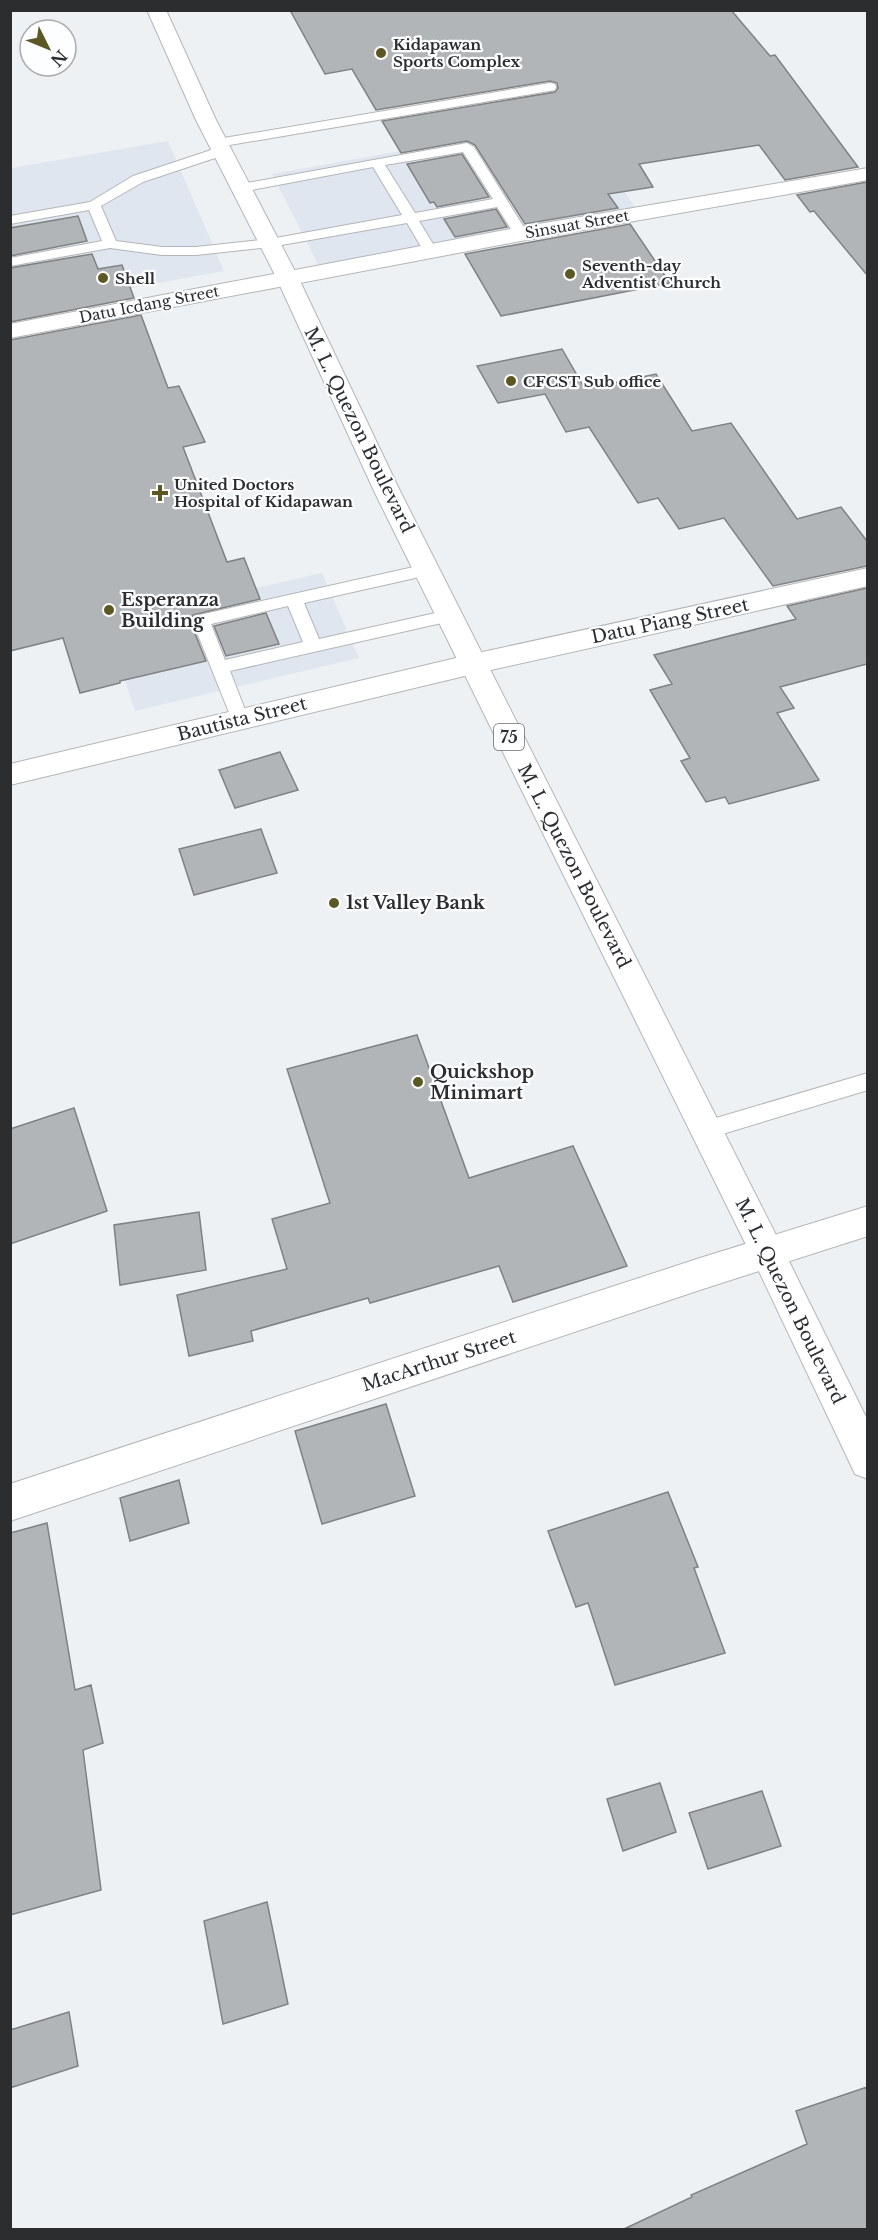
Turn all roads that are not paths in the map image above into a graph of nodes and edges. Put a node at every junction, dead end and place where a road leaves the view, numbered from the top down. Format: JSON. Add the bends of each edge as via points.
{"nodes":[{"id":1,"x":156,"y":10,"type":"edge"},
{"id":2,"x":550,"y":87,"type":"dead end"},
{"id":3,"x":220,"y":147,"type":"junction"},
{"id":4,"x":377,"y":162,"type":"junction"},
{"id":5,"x":867,"y":174,"type":"edge"},
{"id":6,"x":241,"y":188,"type":"junction"},
{"id":7,"x":501,"y":202,"type":"junction"},
{"id":8,"x":94,"y":205,"type":"junction"},
{"id":9,"x":410,"y":216,"type":"junction"},
{"id":10,"x":10,"y":220,"type":"edge"},
{"id":11,"x":521,"y":234,"type":"junction"},
{"id":12,"x":270,"y":243,"type":"junction"},
{"id":13,"x":110,"y":244,"type":"junction"},
{"id":14,"x":431,"y":252,"type":"junction"},
{"id":15,"x":10,"y":262,"type":"edge"},
{"id":16,"x":287,"y":278,"type":"junction"},
{"id":17,"x":10,"y":331,"type":"edge"},
{"id":18,"x":427,"y":570,"type":"junction"},
{"id":19,"x":867,"y":577,"type":"edge"},
{"id":20,"x":294,"y":600,"type":"junction"},
{"id":21,"x":449,"y":616,"type":"junction"},
{"id":22,"x":313,"y":646,"type":"junction"},
{"id":23,"x":473,"y":664,"type":"junction"},
{"id":24,"x":219,"y":667,"type":"junction"},
{"id":25,"x":240,"y":720,"type":"junction"},
{"id":26,"x":10,"y":775,"type":"edge"},
{"id":27,"x":867,"y":1081,"type":"edge"},
{"id":28,"x":706,"y":1130,"type":"junction"},
{"id":29,"x":867,"y":1221,"type":"edge"},
{"id":30,"x":767,"y":1252,"type":"junction"},
{"id":31,"x":867,"y":1461,"type":"edge"},
{"id":32,"x":10,"y":1503,"type":"edge"}],
"edges":[{"from":1,"to":3,"type":"main road","name":"M. L. Quezon Boulevard","number":"75"},
{"from":2,"to":3,"type":"lane"},
{"from":3,"to":6,"type":"main road","name":"M. L. Quezon Boulevard","number":"75"},
{"from":3,"to":8,"type":"lane","via":[[138,179]]},
{"from":4,"to":6,"type":"lane"},
{"from":4,"to":7,"type":"lane","via":[[467,147]]},
{"from":4,"to":9,"type":"lane"},
{"from":5,"to":11,"type":"main road","name":"Sinsuat Street"},
{"from":6,"to":12,"type":"main road","name":"M. L. Quezon Boulevard","number":"75"},
{"from":7,"to":9,"type":"lane"},
{"from":7,"to":11,"type":"lane"},
{"from":8,"to":10,"type":"lane"},
{"from":8,"to":13,"type":"lane"},
{"from":9,"to":12,"type":"lane"},
{"from":9,"to":14,"type":"lane"},
{"from":11,"to":14,"type":"main road","name":"Sinsuat Street"},
{"from":12,"to":13,"type":"lane","via":[[162,251]]},
{"from":12,"to":16,"type":"main road","name":"M. L. Quezon Boulevard","number":"75"},
{"from":13,"to":15,"type":"lane"},
{"from":14,"to":16,"type":"main road","name":"Sinsuat Street"},
{"from":16,"to":17,"type":"main road","name":"Datu Icdang Street"},
{"from":16,"to":18,"type":"main road","name":"M. L. Quezon Boulevard","number":"75"},
{"from":18,"to":20,"type":"lane"},
{"from":18,"to":21,"type":"main road","name":"M. L. Quezon Boulevard","number":"75"},
{"from":19,"to":23,"type":"main road","name":"Datu Piang Street"},
{"from":20,"to":22,"type":"lane"},
{"from":20,"to":24,"type":"lane","via":[[201,620]]},
{"from":21,"to":22,"type":"lane"},
{"from":21,"to":23,"type":"main road","name":"M. L. Quezon Boulevard","number":"75"},
{"from":22,"to":24,"type":"lane"},
{"from":23,"to":25,"type":"main road","name":"Bautista Street"},
{"from":23,"to":28,"type":"main road","name":"M. L. Quezon Boulevard","number":"75"},
{"from":24,"to":25,"type":"lane"},
{"from":25,"to":26,"type":"main road","name":"Bautista Street"},
{"from":27,"to":28,"type":"lane"},
{"from":28,"to":30,"type":"main road","name":"M. L. Quezon Boulevard","number":"75"},
{"from":29,"to":30,"type":"main road","name":"MacArthur Street"},
{"from":30,"to":31,"type":"main road","name":"M. L. Quezon Boulevard","number":"75"},
{"from":30,"to":32,"type":"main road","name":"MacArthur Street"}]}
